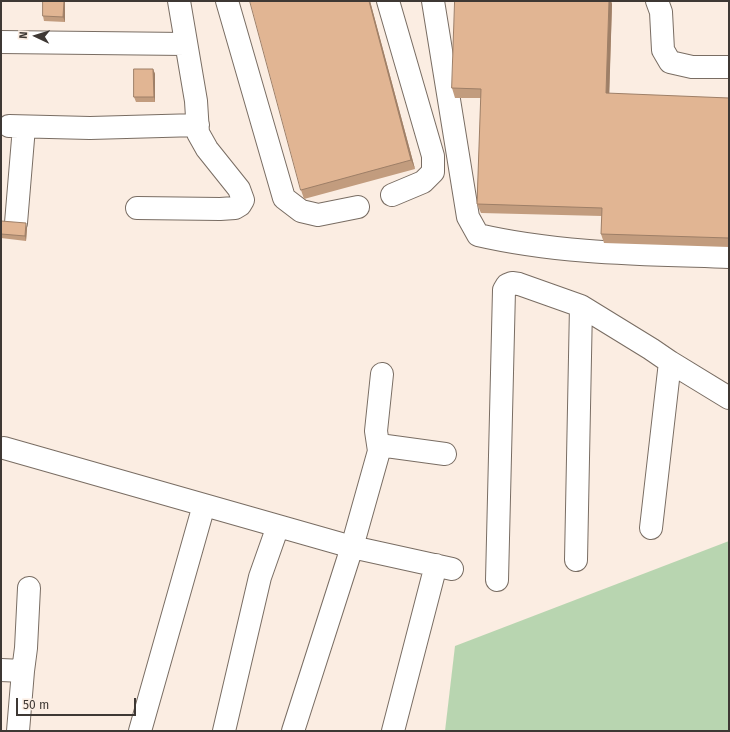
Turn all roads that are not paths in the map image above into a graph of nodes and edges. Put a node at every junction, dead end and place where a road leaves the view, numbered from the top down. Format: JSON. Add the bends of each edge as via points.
{"nodes":[{"id":1,"x":179,"y":1,"type":"edge"},
{"id":2,"x":227,"y":1,"type":"edge"},
{"id":3,"x":388,"y":1,"type":"edge"},
{"id":4,"x":433,"y":1,"type":"edge"},
{"id":5,"x":657,"y":1,"type":"edge"},
{"id":6,"x":1,"y":42,"type":"edge"},
{"id":7,"x":185,"y":44,"type":"junction"},
{"id":8,"x":729,"y":67,"type":"edge"},
{"id":9,"x":198,"y":125,"type":"junction"},
{"id":10,"x":392,"y":195,"type":"dead end"},
{"id":11,"x":358,"y":207,"type":"dead end"},
{"id":12,"x":137,"y":208,"type":"dead end"},
{"id":13,"x":16,"y":222,"type":"edge"},
{"id":14,"x":729,"y":257,"type":"edge"},
{"id":15,"x":581,"y":306,"type":"junction"},
{"id":16,"x":670,"y":362,"type":"junction"},
{"id":17,"x":382,"y":374,"type":"dead end"},
{"id":18,"x":729,"y":398,"type":"edge"},
{"id":19,"x":379,"y":445,"type":"junction"},
{"id":20,"x":4,"y":448,"type":"dead end"},
{"id":21,"x":445,"y":454,"type":"dead end"},
{"id":22,"x":204,"y":505,"type":"junction"},
{"id":23,"x":278,"y":526,"type":"junction"},
{"id":24,"x":651,"y":528,"type":"dead end"},
{"id":25,"x":352,"y":547,"type":"junction"},
{"id":26,"x":576,"y":560,"type":"dead end"},
{"id":27,"x":497,"y":580,"type":"dead end"},
{"id":28,"x":29,"y":588,"type":"dead end"},
{"id":29,"x":1,"y":670,"type":"edge"},
{"id":30,"x":23,"y":671,"type":"junction"},
{"id":31,"x":18,"y":731,"type":"edge"},
{"id":32,"x":140,"y":731,"type":"edge"},
{"id":33,"x":224,"y":731,"type":"edge"},
{"id":34,"x":293,"y":731,"type":"edge"},
{"id":35,"x":393,"y":731,"type":"edge"}],
"edges":[{"from":1,"to":7,"type":"street"},
{"from":2,"to":11,"type":"street","via":[[284,198],[301,211],[318,215]]},
{"from":3,"to":10,"type":"street","via":[[433,156],[433,172],[423,182]]},
{"from":4,"to":14,"type":"street","via":[[468,217],[478,235],[507,242],[587,251]]},
{"from":5,"to":8,"type":"street","via":[[661,12],[663,50],[670,62],[692,67]]},
{"from":6,"to":7,"type":"street"},
{"from":7,"to":9,"type":"street"},
{"from":9,"to":12,"type":"street","via":[[198,133],[207,149],[239,189],[243,200],[240,205],[220,209]]},
{"from":9,"to":13,"type":"street","via":[[17,127]]},
{"from":15,"to":16,"type":"street"},
{"from":15,"to":26,"type":"street"},
{"from":15,"to":27,"type":"street","via":[[519,284],[507,284],[504,290]]},
{"from":16,"to":18,"type":"street"},
{"from":16,"to":24,"type":"street"},
{"from":17,"to":19,"type":"street","via":[[376,431]]},
{"from":19,"to":21,"type":"street"},
{"from":19,"to":25,"type":"street"},
{"from":20,"to":22,"type":"street"},
{"from":22,"to":23,"type":"street"},
{"from":22,"to":32,"type":"street"},
{"from":23,"to":25,"type":"street"},
{"from":23,"to":33,"type":"street","via":[[260,577]]},
{"from":25,"to":34,"type":"street"},
{"from":25,"to":35,"type":"street","via":[[444,567]]},
{"from":28,"to":30,"type":"street"},
{"from":29,"to":30,"type":"street"},
{"from":30,"to":31,"type":"street"}]}
